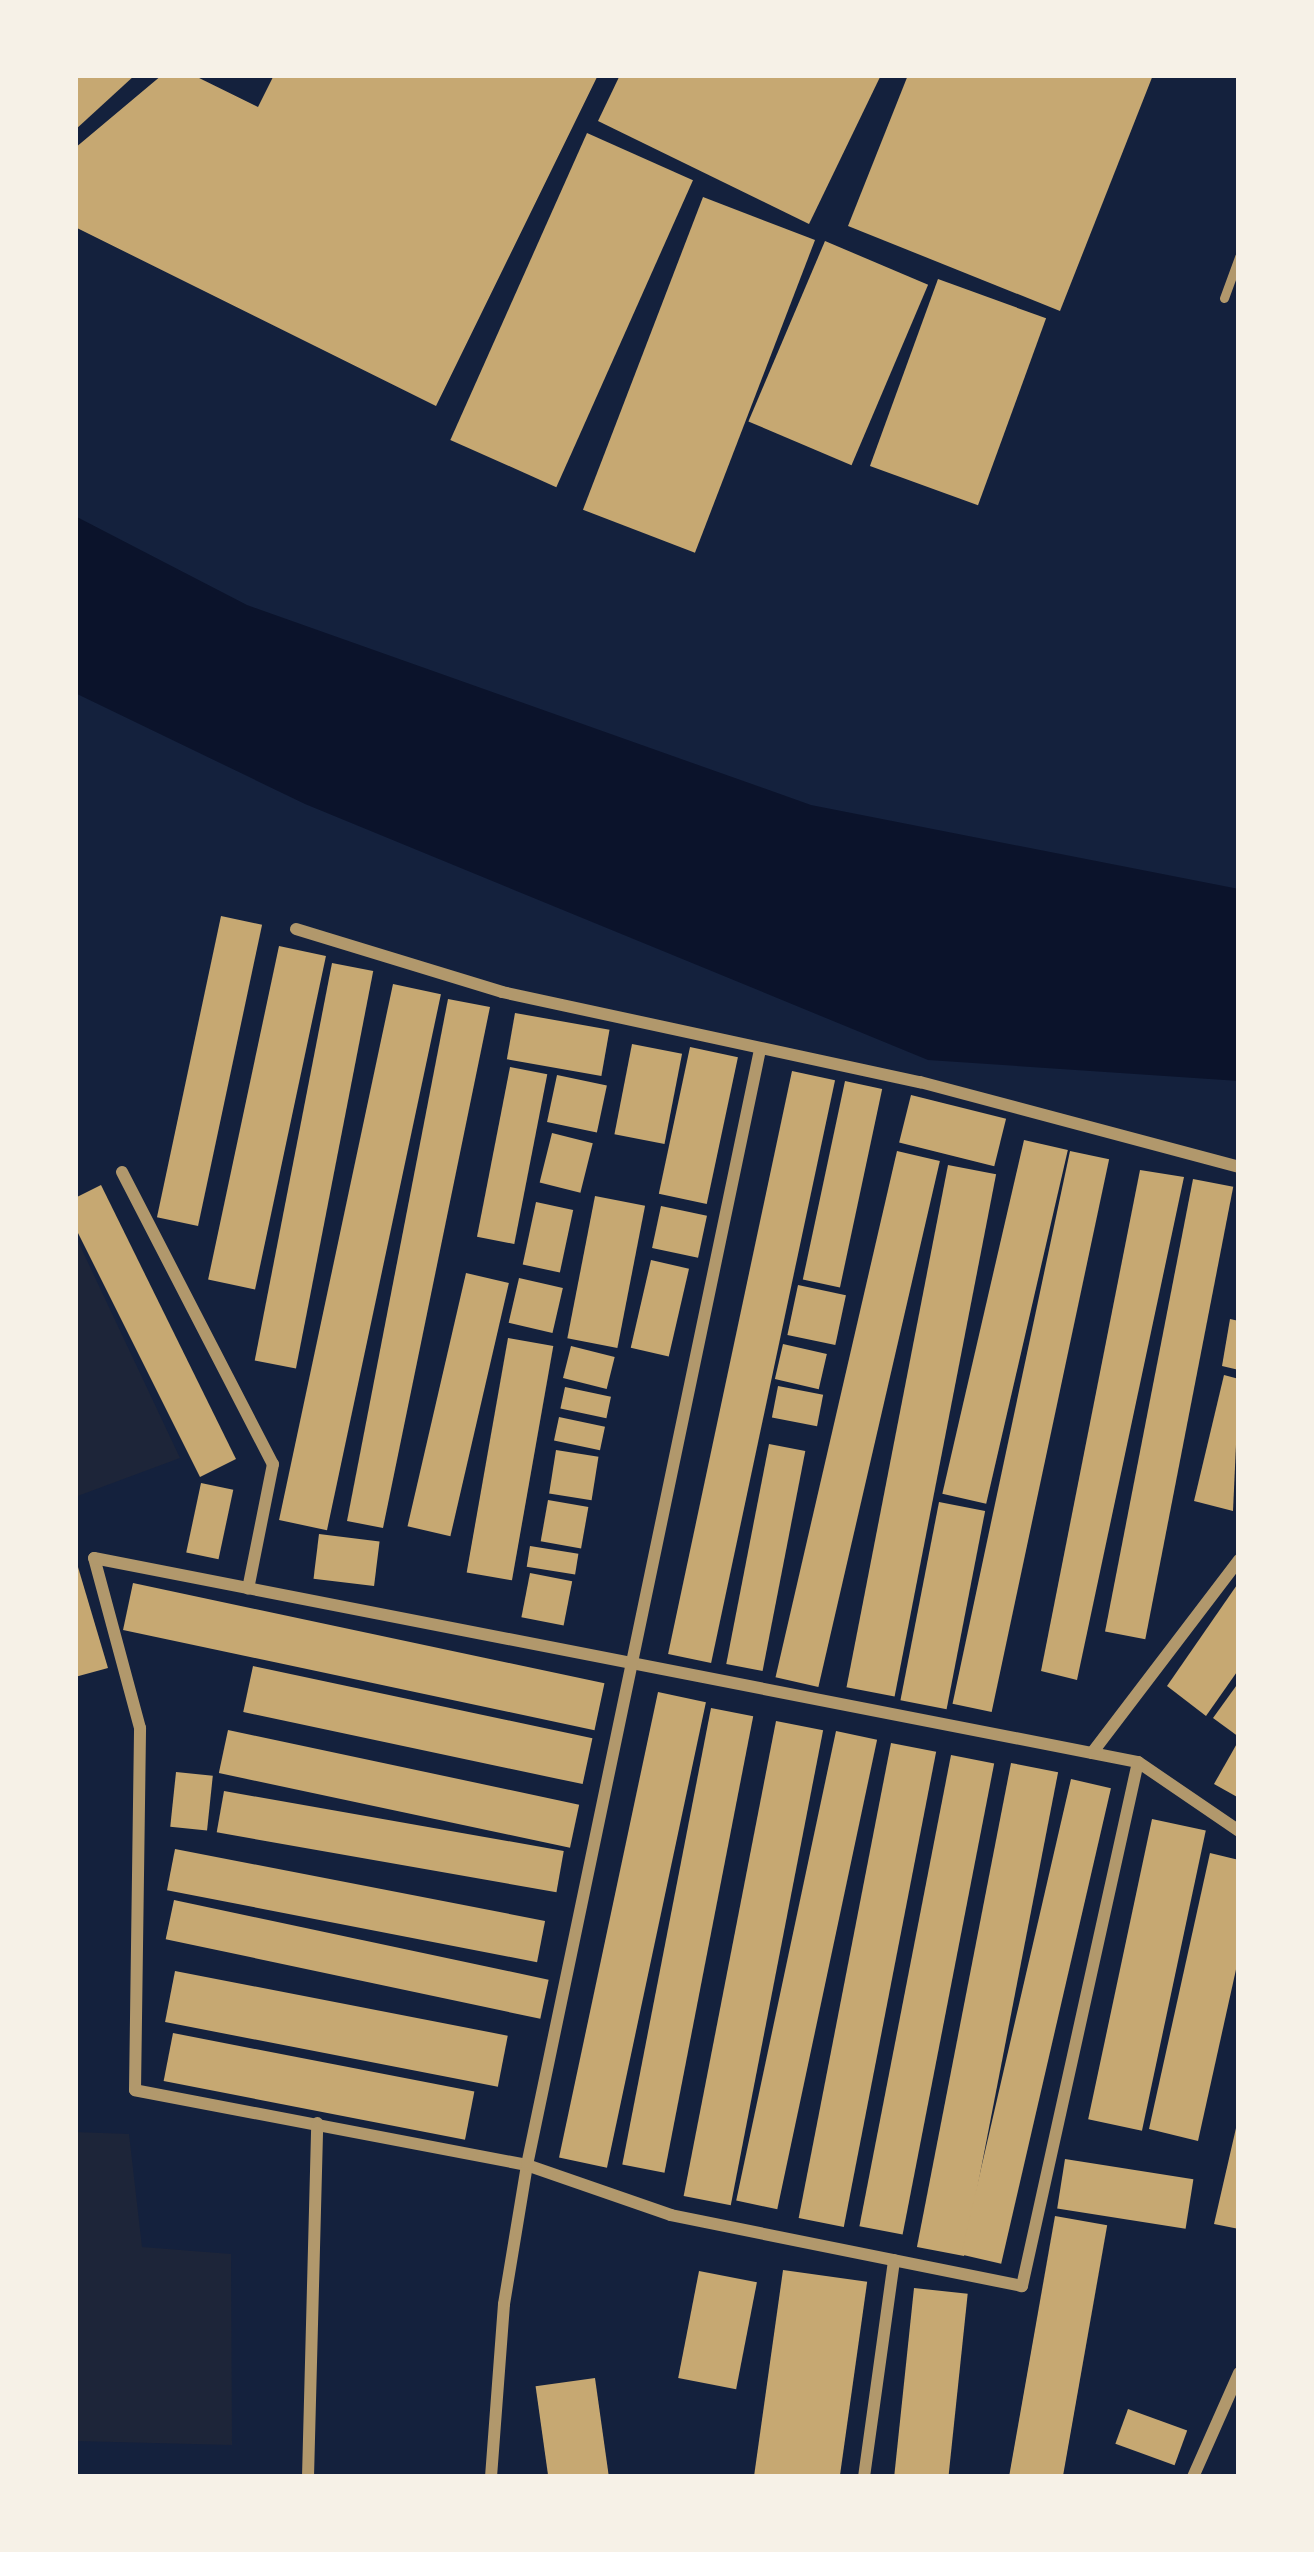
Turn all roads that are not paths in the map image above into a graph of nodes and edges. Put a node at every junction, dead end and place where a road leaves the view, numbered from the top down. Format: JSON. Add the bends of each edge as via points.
{"nodes":[{"id":1,"x":1239,"y":257,"type":"edge"},
{"id":2,"x":1225,"y":298,"type":"dead end"},
{"id":3,"x":296,"y":929,"type":"dead end"},
{"id":4,"x":760,"y":1050,"type":"junction"},
{"id":5,"x":1239,"y":1166,"type":"edge"},
{"id":6,"x":122,"y":1172,"type":"dead end"},
{"id":7,"x":1239,"y":1560,"type":"edge"},
{"id":8,"x":248,"y":1589,"type":"junction"},
{"id":9,"x":632,"y":1668,"type":"junction"},
{"id":10,"x":1092,"y":1753,"type":"junction"},
{"id":11,"x":1138,"y":1762,"type":"junction"},
{"id":12,"x":1239,"y":1831,"type":"edge"},
{"id":13,"x":316,"y":2123,"type":"junction"},
{"id":14,"x":527,"y":2165,"type":"junction"},
{"id":15,"x":894,"y":2260,"type":"junction"},
{"id":16,"x":1239,"y":2373,"type":"edge"},
{"id":17,"x":308,"y":2477,"type":"edge"},
{"id":18,"x":491,"y":2477,"type":"edge"},
{"id":19,"x":864,"y":2477,"type":"edge"},
{"id":20,"x":1193,"y":2477,"type":"edge"}],
"edges":[{"from":1,"to":2,"type":"lane"},
{"from":3,"to":4,"type":"street","via":[[502,992]]},
{"from":4,"to":5,"type":"street","via":[[920,1082]]},
{"from":4,"to":9,"type":"street"},
{"from":6,"to":8,"type":"street","via":[[273,1465]]},
{"from":7,"to":10,"type":"street"},
{"from":8,"to":9,"type":"street"},
{"from":8,"to":13,"type":"street","via":[[94,1558],[140,1728],[135,2090]]},
{"from":9,"to":10,"type":"street"},
{"from":9,"to":14,"type":"street"},
{"from":10,"to":11,"type":"street"},
{"from":11,"to":12,"type":"street"},
{"from":11,"to":15,"type":"street","via":[[1022,2286]]},
{"from":13,"to":14,"type":"street"},
{"from":13,"to":17,"type":"street"},
{"from":14,"to":15,"type":"street","via":[[671,2215]]},
{"from":14,"to":18,"type":"street","via":[[504,2304]]},
{"from":15,"to":19,"type":"street"},
{"from":16,"to":20,"type":"street"}]}
